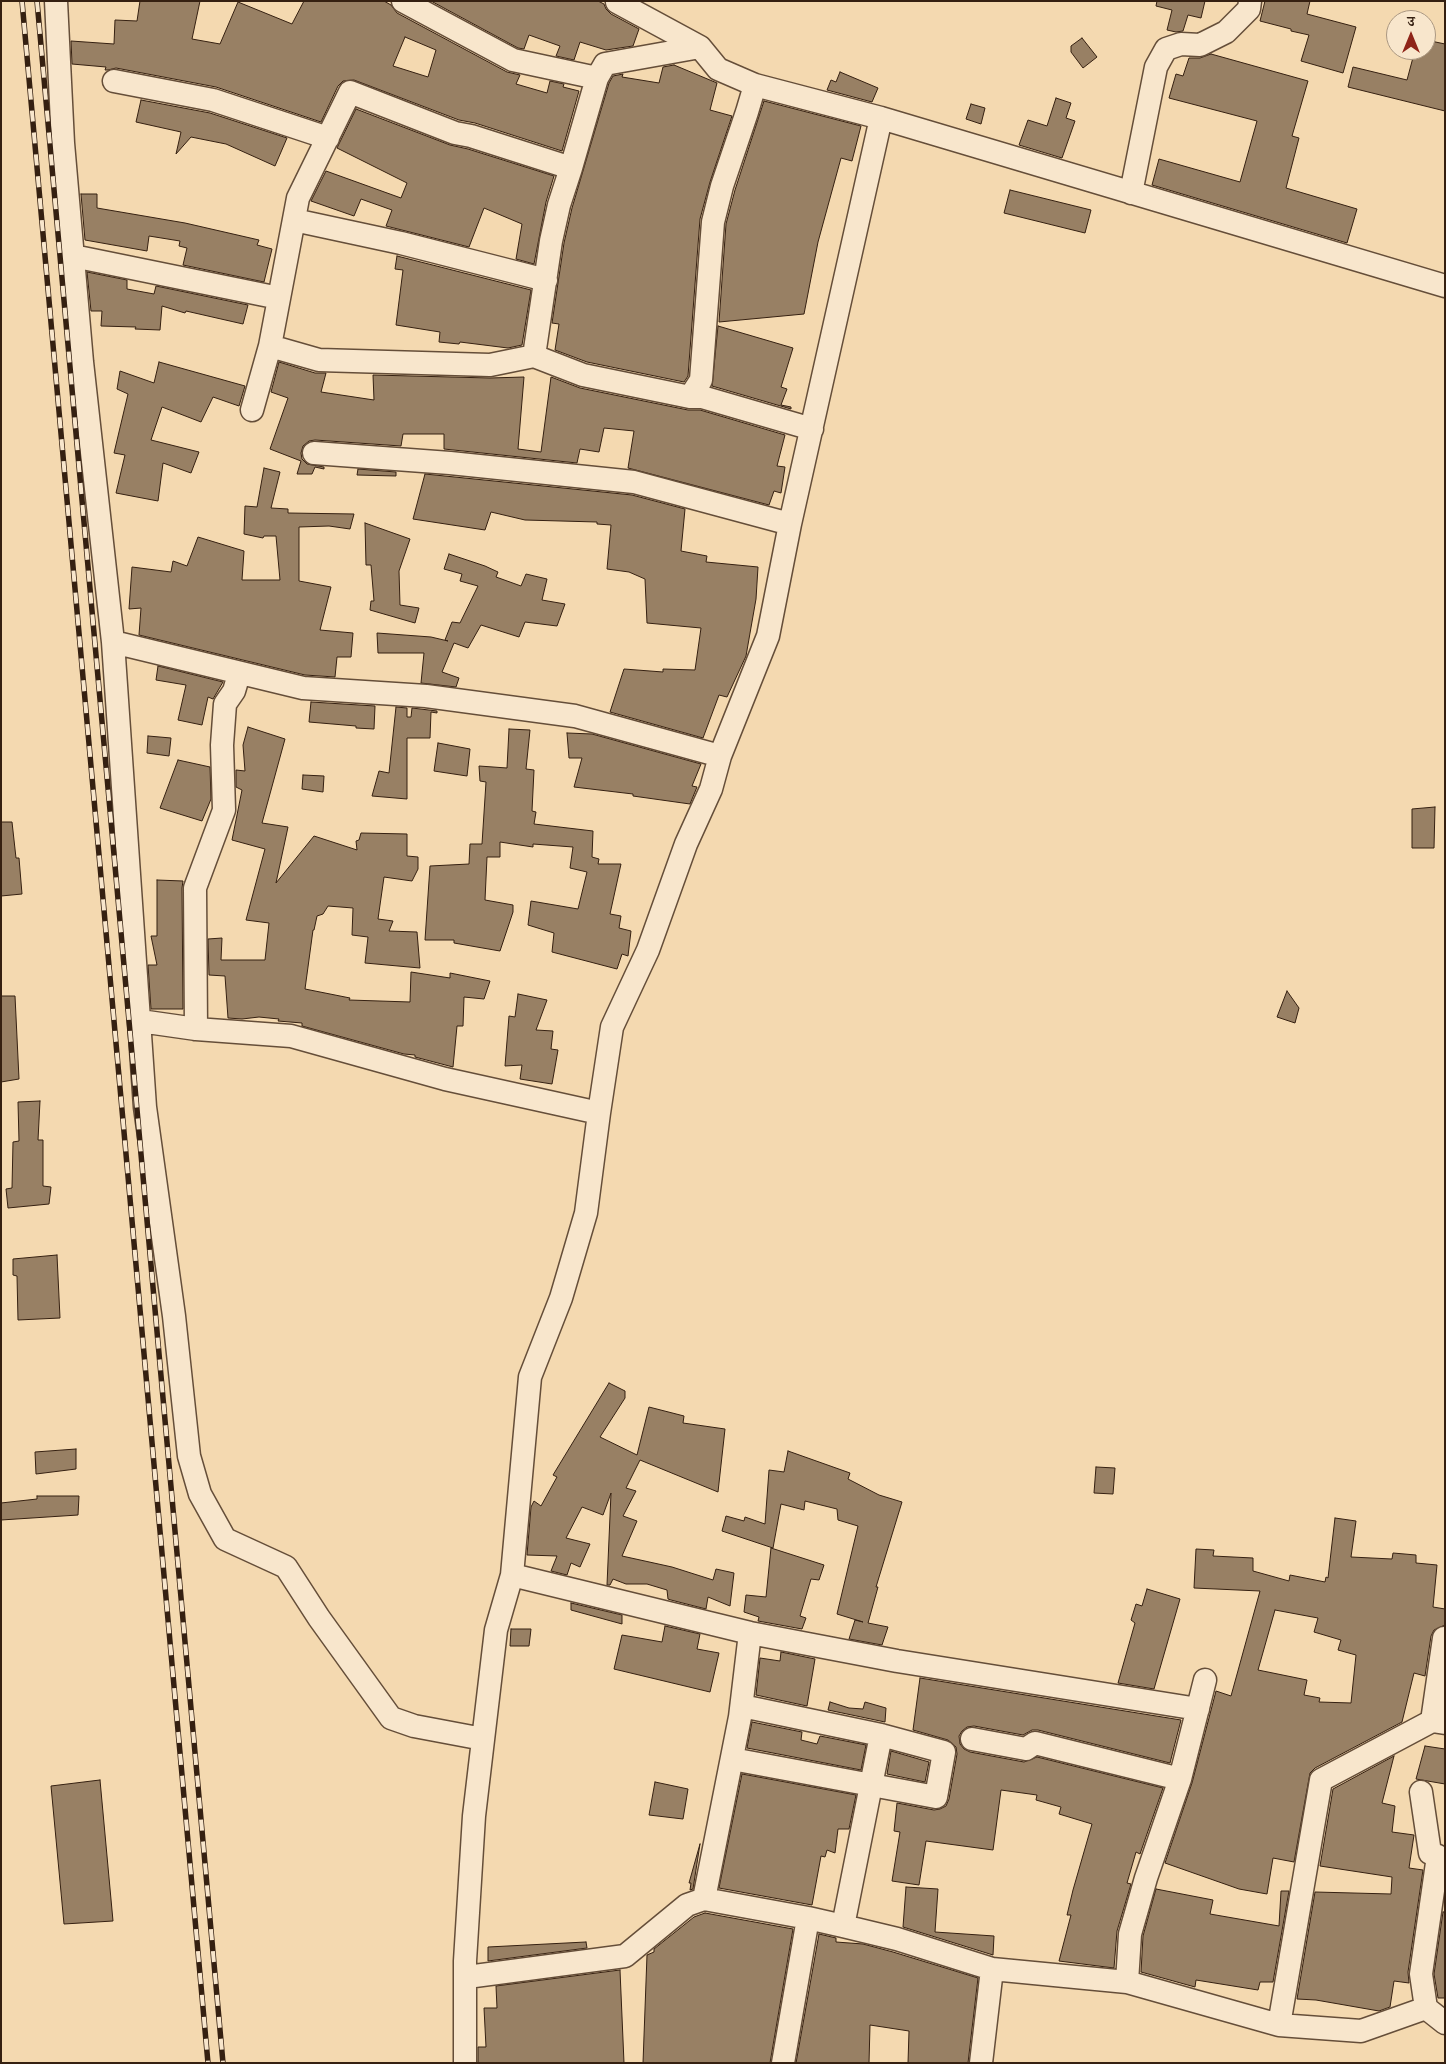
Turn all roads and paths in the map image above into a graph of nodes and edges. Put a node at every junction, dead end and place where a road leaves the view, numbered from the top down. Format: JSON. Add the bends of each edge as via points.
{"nodes":[{"id":1,"x":56,"y":1,"type":"edge"},
{"id":2,"x":403,"y":1,"type":"edge"},
{"id":3,"x":616,"y":1,"type":"edge"},
{"id":4,"x":1250,"y":1,"type":"edge"},
{"id":5,"x":700,"y":48,"type":"junction"},
{"id":6,"x":597,"y":78,"type":"junction"},
{"id":7,"x":114,"y":81,"type":"dead end"},
{"id":8,"x":754,"y":84,"type":"junction"},
{"id":9,"x":881,"y":118,"type":"junction"},
{"id":10,"x":328,"y":138,"type":"junction"},
{"id":11,"x":572,"y":168,"type":"junction"},
{"id":12,"x":1131,"y":193,"type":"junction"},
{"id":13,"x":294,"y":220,"type":"junction"},
{"id":14,"x":73,"y":256,"type":"junction"},
{"id":15,"x":546,"y":280,"type":"junction"},
{"id":16,"x":1445,"y":286,"type":"edge"},
{"id":17,"x":279,"y":298,"type":"junction"},
{"id":18,"x":270,"y":346,"type":"junction"},
{"id":19,"x":534,"y":356,"type":"junction"},
{"id":20,"x":690,"y":397,"type":"junction"},
{"id":21,"x":252,"y":410,"type":"dead end"},
{"id":22,"x":812,"y":429,"type":"junction"},
{"id":23,"x":314,"y":453,"type":"dead end"},
{"id":24,"x":790,"y":524,"type":"junction"},
{"id":25,"x":113,"y":642,"type":"junction"},
{"id":26,"x":239,"y":674,"type":"junction"},
{"id":27,"x":720,"y":756,"type":"junction"},
{"id":28,"x":140,"y":1021,"type":"junction"},
{"id":29,"x":196,"y":1029,"type":"junction"},
{"id":30,"x":599,"y":1112,"type":"junction"},
{"id":31,"x":512,"y":1575,"type":"junction"},
{"id":32,"x":750,"y":1633,"type":"junction"},
{"id":33,"x":1444,"y":1638,"type":"edge"},
{"id":34,"x":1205,"y":1680,"type":"dead end"},
{"id":35,"x":742,"y":1706,"type":"junction"},
{"id":36,"x":1198,"y":1709,"type":"junction"},
{"id":37,"x":1438,"y":1722,"type":"edge"},
{"id":38,"x":881,"y":1734,"type":"junction"},
{"id":39,"x":483,"y":1739,"type":"junction"},
{"id":40,"x":972,"y":1739,"type":"dead end"},
{"id":41,"x":732,"y":1759,"type":"junction"},
{"id":42,"x":1180,"y":1779,"type":"junction"},
{"id":43,"x":871,"y":1784,"type":"junction"},
{"id":44,"x":1421,"y":1792,"type":"dead end"},
{"id":45,"x":704,"y":1899,"type":"junction"},
{"id":46,"x":808,"y":1918,"type":"junction"},
{"id":47,"x":843,"y":1926,"type":"junction"},
{"id":48,"x":992,"y":1969,"type":"junction"},
{"id":49,"x":467,"y":1977,"type":"junction"},
{"id":50,"x":1127,"y":1982,"type":"junction"},
{"id":51,"x":1426,"y":2008,"type":"junction"},
{"id":52,"x":1445,"y":2023,"type":"edge"},
{"id":53,"x":1279,"y":2025,"type":"junction"},
{"id":54,"x":465,"y":2063,"type":"edge"},
{"id":55,"x":783,"y":2063,"type":"edge"},
{"id":56,"x":981,"y":2063,"type":"edge"}],
"edges":[{"from":1,"to":14,"type":"street"},
{"from":2,"to":6,"type":"street","via":[[513,60]]},
{"from":3,"to":5,"type":"street"},
{"from":4,"to":12,"type":"street","via":[[1249,9],[1226,32],[1200,45],[1181,44],[1166,49],[1156,67]]},
{"from":5,"to":6,"type":"street","via":[[605,64]]},
{"from":5,"to":8,"type":"street","via":[[718,69]]},
{"from":6,"to":11,"type":"street"},
{"from":7,"to":10,"type":"street","via":[[213,100]]},
{"from":8,"to":9,"type":"street"},
{"from":8,"to":20,"type":"street","via":[[713,222],[701,380]]},
{"from":9,"to":12,"type":"street"},
{"from":9,"to":22,"type":"street"},
{"from":10,"to":11,"type":"street","via":[[350,92],[455,133]]},
{"from":10,"to":13,"type":"street","via":[[298,198]]},
{"from":11,"to":15,"type":"street","via":[[559,204]]},
{"from":12,"to":16,"type":"street"},
{"from":13,"to":15,"type":"street"},
{"from":13,"to":17,"type":"street"},
{"from":14,"to":17,"type":"street"},
{"from":14,"to":25,"type":"street"},
{"from":15,"to":19,"type":"street"},
{"from":17,"to":18,"type":"street"},
{"from":18,"to":19,"type":"street","via":[[319,360],[490,365]]},
{"from":18,"to":21,"type":"street"},
{"from":19,"to":20,"type":"street","via":[[583,375]]},
{"from":20,"to":22,"type":"street","via":[[702,397]]},
{"from":22,"to":24,"type":"street"},
{"from":23,"to":24,"type":"street","via":[[634,482]]},
{"from":24,"to":27,"type":"street","via":[[768,636]]},
{"from":25,"to":26,"type":"street"},
{"from":25,"to":28,"type":"street"},
{"from":26,"to":27,"type":"street","via":[[303,688],[426,696],[575,716]]},
{"from":26,"to":29,"type":"street","via":[[234,691],[225,704],[222,746],[224,810],[195,888]]},
{"from":27,"to":30,"type":"street","via":[[648,950],[612,1027]]},
{"from":28,"to":29,"type":"street"},
{"from":28,"to":39,"type":"street","via":[[145,1107],[174,1316],[189,1456],[200,1494],[225,1539],[286,1567],[318,1618],[391,1718],[414,1726]]},
{"from":29,"to":30,"type":"street","via":[[291,1036],[445,1079]]},
{"from":30,"to":31,"type":"street","via":[[586,1213],[561,1298],[530,1377]]},
{"from":31,"to":32,"type":"street"},
{"from":31,"to":39,"type":"street","via":[[496,1630]]},
{"from":32,"to":35,"type":"street"},
{"from":32,"to":36,"type":"street"},
{"from":33,"to":37,"type":"street"},
{"from":34,"to":36,"type":"street"},
{"from":35,"to":38,"type":"street"},
{"from":35,"to":41,"type":"street"},
{"from":36,"to":42,"type":"street"},
{"from":37,"to":53,"type":"street","via":[[1321,1780]]},
{"from":38,"to":43,"type":"street"},
{"from":38,"to":43,"type":"street","via":[[944,1752],[936,1797]]},
{"from":39,"to":49,"type":"street","via":[[474,1816],[465,1961]]},
{"from":40,"to":42,"type":"street","via":[[1026,1749],[1035,1743]]},
{"from":41,"to":43,"type":"street"},
{"from":41,"to":45,"type":"street"},
{"from":42,"to":50,"type":"street","via":[[1130,1934]]},
{"from":43,"to":47,"type":"street"},
{"from":44,"to":51,"type":"street","via":[[1430,1853],[1438,1856],[1421,1974]]},
{"from":45,"to":46,"type":"street"},
{"from":45,"to":49,"type":"street","via":[[687,1905],[625,1956]]},
{"from":46,"to":47,"type":"street"},
{"from":46,"to":55,"type":"street"},
{"from":47,"to":48,"type":"street"},
{"from":48,"to":50,"type":"street"},
{"from":48,"to":56,"type":"street"},
{"from":49,"to":54,"type":"street"},
{"from":50,"to":53,"type":"street"},
{"from":51,"to":52,"type":"street"},
{"from":51,"to":53,"type":"street","via":[[1362,2031]]}]}
